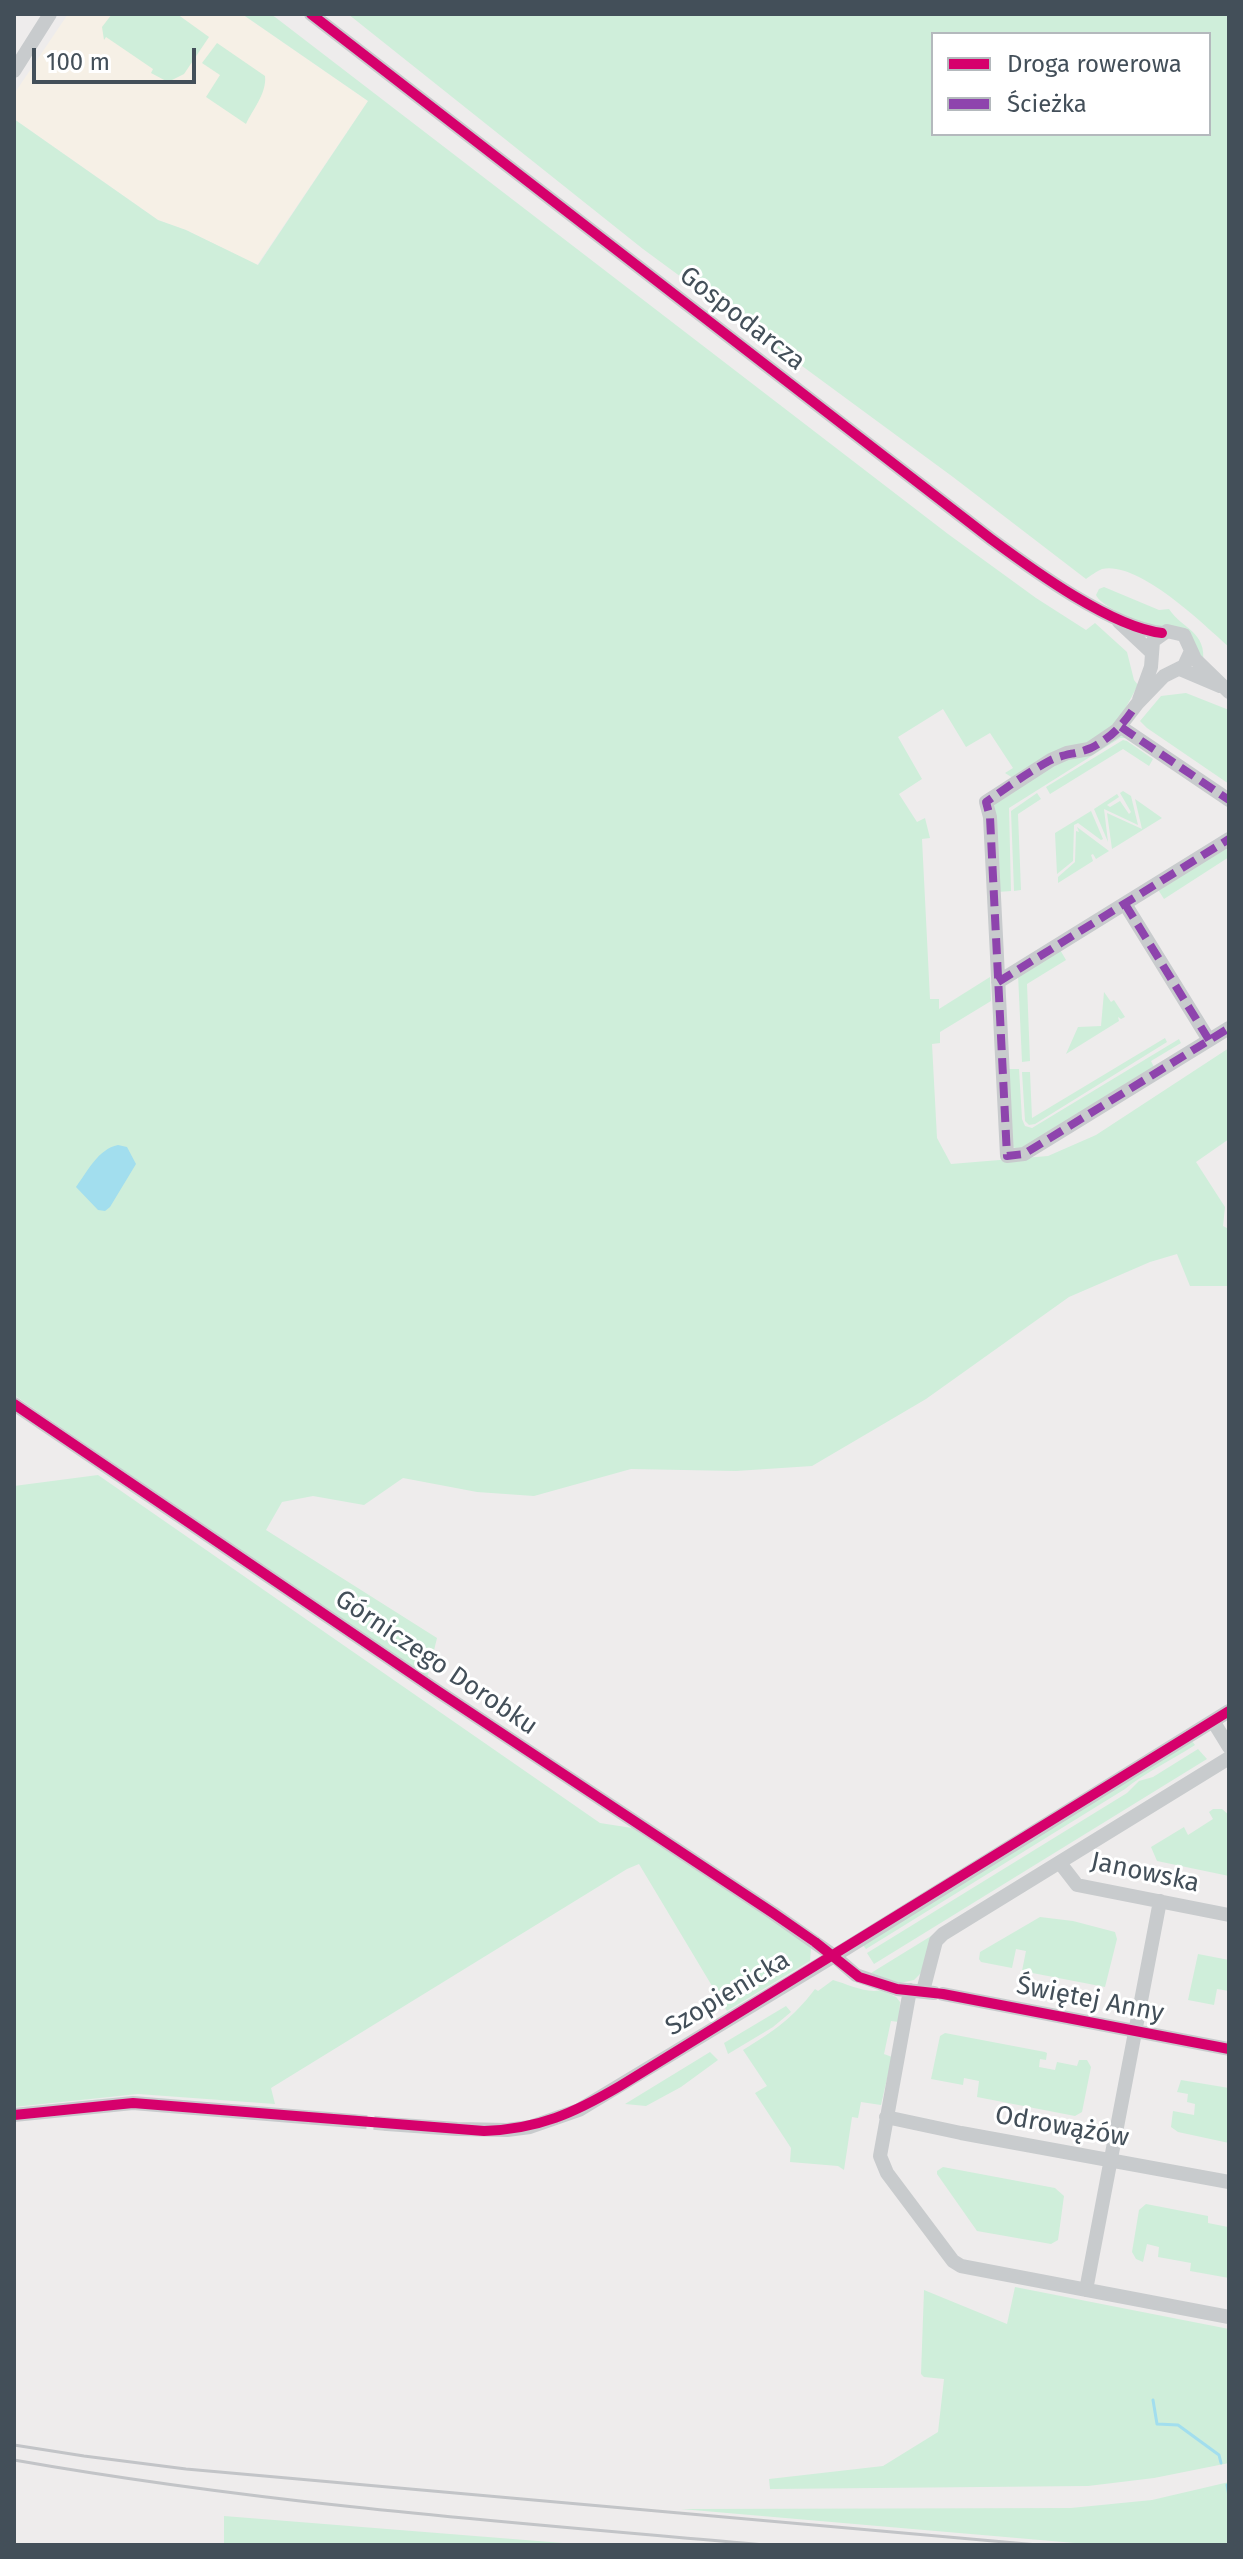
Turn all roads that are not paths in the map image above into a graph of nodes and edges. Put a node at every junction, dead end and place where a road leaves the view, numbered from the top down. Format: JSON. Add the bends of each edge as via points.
{"nodes":[{"id":1,"x":50,"y":14,"type":"edge"},
{"id":2,"x":311,"y":14,"type":"edge"},
{"id":3,"x":14,"y":71,"type":"edge"},
{"id":4,"x":1115,"y":618,"type":"junction"},
{"id":5,"x":1162,"y":633,"type":"junction"},
{"id":6,"x":1191,"y":651,"type":"junction"},
{"id":7,"x":1151,"y":655,"type":"junction"},
{"id":8,"x":1176,"y":670,"type":"junction"},
{"id":9,"x":1226,"y":690,"type":"edge"},
{"id":10,"x":1137,"y":704,"type":"junction"},
{"id":11,"x":1121,"y":727,"type":"junction"},
{"id":12,"x":1229,"y":800,"type":"edge"},
{"id":13,"x":1229,"y":839,"type":"edge"},
{"id":14,"x":1125,"y":904,"type":"junction"},
{"id":15,"x":998,"y":982,"type":"junction"},
{"id":16,"x":1229,"y":1028,"type":"edge"},
{"id":17,"x":1209,"y":1040,"type":"junction"},
{"id":18,"x":14,"y":1404,"type":"edge"},
{"id":19,"x":1229,"y":1711,"type":"edge"},
{"id":20,"x":1213,"y":1721,"type":"junction"},
{"id":21,"x":1229,"y":1747,"type":"edge"},
{"id":22,"x":1229,"y":1758,"type":"edge"},
{"id":23,"x":1060,"y":1863,"type":"junction"},
{"id":24,"x":1160,"y":1901,"type":"junction"},
{"id":25,"x":1229,"y":1915,"type":"edge"},
{"id":26,"x":834,"y":1956,"type":"junction"},
{"id":27,"x":928,"y":1992,"type":"junction"},
{"id":28,"x":1136,"y":2031,"type":"junction"},
{"id":29,"x":1229,"y":2049,"type":"edge"},
{"id":30,"x":14,"y":2115,"type":"edge"},
{"id":31,"x":886,"y":2117,"type":"junction"},
{"id":32,"x":353,"y":2121,"type":"tunnel mouth"},
{"id":33,"x":387,"y":2124,"type":"tunnel mouth"},
{"id":34,"x":1111,"y":2160,"type":"junction"},
{"id":35,"x":1229,"y":2182,"type":"edge"},
{"id":36,"x":1086,"y":2290,"type":"junction"},
{"id":37,"x":1229,"y":2317,"type":"edge"}],
"edges":[{"from":1,"to":3,"type":"street"},
{"from":2,"to":4,"type":"street","name":"Gospodarcza","via":[[991,539]]},
{"from":4,"to":5,"type":"street","name":"Gospodarcza"},
{"from":4,"to":7,"type":"street","name":"Gospodarcza"},
{"from":5,"to":6,"type":"street","via":[[1184,635]]},
{"from":5,"to":7,"type":"street","via":[[1153,641]]},
{"from":6,"to":8,"type":"street","via":[[1188,662]]},
{"from":6,"to":9,"type":"street"},
{"from":7,"to":8,"type":"street","via":[[1158,667]]},
{"from":7,"to":10,"type":"street"},
{"from":8,"to":9,"type":"street"},
{"from":8,"to":10,"type":"street"},
{"from":10,"to":11,"type":"street"},
{"from":11,"to":12,"type":"street"},
{"from":11,"to":15,"type":"street","via":[[1089,749],[1051,760],[986,802]]},
{"from":13,"to":14,"type":"street"},
{"from":14,"to":15,"type":"street"},
{"from":14,"to":17,"type":"street"},
{"from":15,"to":17,"type":"street","via":[[1007,1156],[1024,1154]]},
{"from":16,"to":17,"type":"street"},
{"from":18,"to":26,"type":"street","name":"Górniczego Dorobku"},
{"from":19,"to":20,"type":"street","name":"Szopienicka"},
{"from":20,"to":21,"type":"street"},
{"from":20,"to":26,"type":"street","name":"Szopienicka"},
{"from":22,"to":23,"type":"street","name":"Janowska"},
{"from":23,"to":24,"type":"street","name":"Janowska","via":[[1077,1885]]},
{"from":23,"to":27,"type":"street","name":"Janowska","via":[[943,1934],[936,1941]]},
{"from":24,"to":25,"type":"street","name":"Janowska"},
{"from":24,"to":28,"type":"street"},
{"from":26,"to":27,"type":"street","name":"Świętej Anny","via":[[859,1977]]},
{"from":26,"to":33,"type":"street","name":"Szopienicka","via":[[584,2107],[555,2119],[496,2130]]},
{"from":27,"to":28,"type":"street","name":"Świętej Anny"},
{"from":27,"to":31,"type":"street","name":"Janowska"},
{"from":28,"to":29,"type":"street","name":"Świętej Anny"},
{"from":28,"to":34,"type":"street"},
{"from":30,"to":32,"type":"street","via":[[133,2103]]},
{"from":31,"to":34,"type":"street","name":"Odrowążów"},
{"from":31,"to":36,"type":"street","name":"Janowska","via":[[880,2147],[883,2166],[957,2264]]},
{"from":34,"to":35,"type":"street","name":"Odrowążów"},
{"from":34,"to":36,"type":"street"},
{"from":36,"to":37,"type":"street","name":"Janowska"}]}
